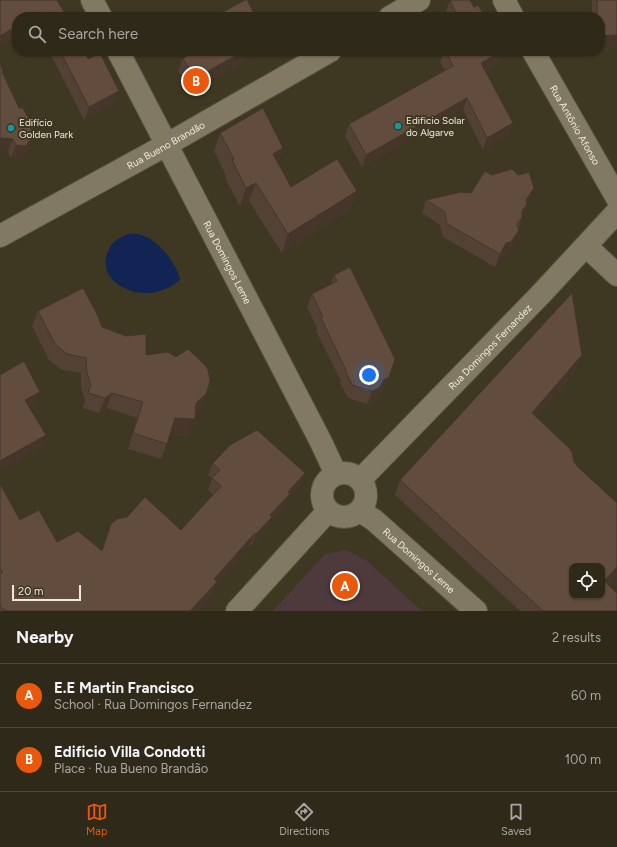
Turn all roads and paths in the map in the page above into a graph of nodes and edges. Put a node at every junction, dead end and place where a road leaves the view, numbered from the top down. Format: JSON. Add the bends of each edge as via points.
{"nodes":[{"id":1,"x":92,"y":0,"type":"edge"},
{"id":2,"x":419,"y":0,"type":"edge"},
{"id":3,"x":504,"y":0,"type":"edge"},
{"id":4,"x":98,"y":12,"type":"edge"},
{"id":5,"x":399,"y":12,"type":"edge"},
{"id":6,"x":510,"y":12,"type":"edge"},
{"id":7,"x":121,"y":56,"type":"edge"},
{"id":8,"x":321,"y":56,"type":"edge"},
{"id":9,"x":536,"y":56,"type":"edge"},
{"id":10,"x":166,"y":145,"type":"junction"},
{"id":11,"x":617,"y":198,"type":"edge"},
{"id":12,"x":617,"y":212,"type":"edge"},
{"id":13,"x":0,"y":236,"type":"edge"},
{"id":14,"x":586,"y":246,"type":"junction"},
{"id":15,"x":617,"y":275,"type":"edge"},
{"id":16,"x":336,"y":474,"type":"junction"},
{"id":17,"x":360,"y":480,"type":"junction"},
{"id":18,"x":328,"y":511,"type":"junction"},
{"id":19,"x":360,"y":511,"type":"junction"},
{"id":20,"x":237,"y":611,"type":"edge"},
{"id":21,"x":476,"y":611,"type":"edge"}],
"edges":[{"from":1,"to":4,"type":"street"},
{"from":2,"to":5,"type":"street"},
{"from":3,"to":6,"type":"street"},
{"from":7,"to":10,"type":"street","name":"Rua Domingos Leme"},
{"from":8,"to":10,"type":"street","name":"Rua Bueno Brandão"},
{"from":9,"to":11,"type":"street","name":"Rua Antônio Afonso"},
{"from":10,"to":13,"type":"street","name":"Rua Bueno Brandão"},
{"from":10,"to":16,"type":"street","name":"Rua Domingos Leme"},
{"from":12,"to":14,"type":"street","name":"Rua Domingos Fernandez"},
{"from":14,"to":15,"type":"street"},
{"from":14,"to":17,"type":"street","name":"Rua Domingos Fernandez"},
{"from":16,"to":17,"type":"street","via":[[353,474]]},
{"from":16,"to":18,"type":"street","via":[[328,479],[322,495]]},
{"from":17,"to":19,"type":"street","via":[[367,495]]},
{"from":18,"to":19,"type":"street","via":[[344,518]]},
{"from":18,"to":20,"type":"street"},
{"from":19,"to":21,"type":"street","name":"Rua Domingos Leme","via":[[374,520]]}]}
